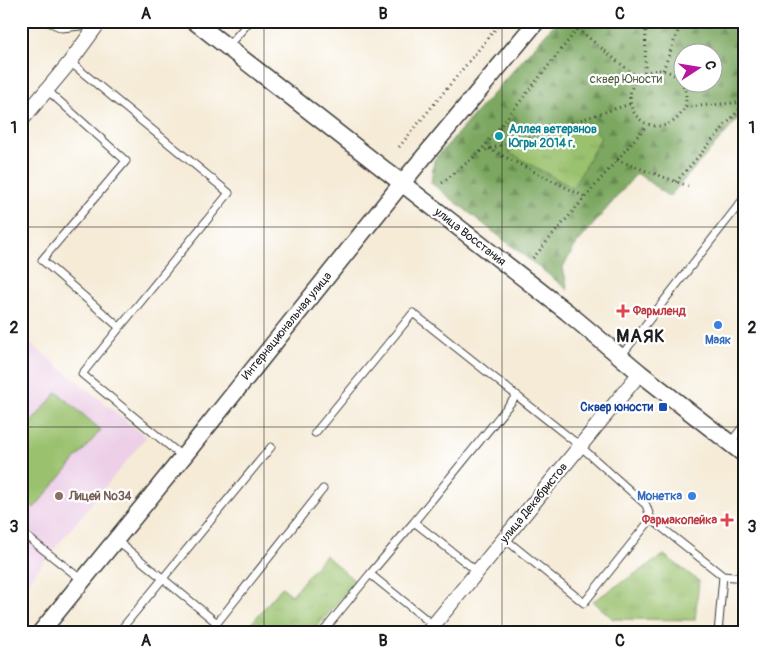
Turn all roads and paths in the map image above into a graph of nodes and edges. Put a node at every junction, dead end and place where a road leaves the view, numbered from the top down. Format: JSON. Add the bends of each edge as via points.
{"nodes":[{"id":1,"x":46,"y":21,"type":"edge"},
{"id":2,"x":194,"y":21,"type":"edge"},
{"id":3,"x":250,"y":21,"type":"edge"},
{"id":4,"x":502,"y":21,"type":"edge"},
{"id":5,"x":537,"y":21,"type":"edge"},
{"id":6,"x":584,"y":21,"type":"edge"},
{"id":7,"x":646,"y":21,"type":"edge"},
{"id":8,"x":682,"y":21,"type":"edge"},
{"id":9,"x":99,"y":22,"type":"edge"},
{"id":10,"x":578,"y":29,"type":"junction"},
{"id":11,"x":228,"y":47,"type":"junction"},
{"id":12,"x":70,"y":62,"type":"junction"},
{"id":13,"x":663,"y":70,"type":"junction"},
{"id":14,"x":645,"y":72,"type":"junction"},
{"id":15,"x":638,"y":78,"type":"junction"},
{"id":16,"x":47,"y":90,"type":"junction"},
{"id":17,"x":745,"y":102,"type":"edge"},
{"id":18,"x":630,"y":104,"type":"junction"},
{"id":19,"x":685,"y":107,"type":"junction"},
{"id":20,"x":21,"y":121,"type":"edge"},
{"id":21,"x":647,"y":124,"type":"junction"},
{"id":22,"x":399,"y":148,"type":"dead end"},
{"id":23,"x":489,"y":149,"type":"junction"},
{"id":24,"x":480,"y":152,"type":"junction"},
{"id":25,"x":616,"y":160,"type":"junction"},
{"id":26,"x":676,"y":182,"type":"junction"},
{"id":27,"x":402,"y":183,"type":"junction"},
{"id":28,"x":442,"y":183,"type":"dead end"},
{"id":29,"x":688,"y":186,"type":"dead end"},
{"id":30,"x":585,"y":197,"type":"junction"},
{"id":31,"x":745,"y":197,"type":"edge"},
{"id":32,"x":533,"y":258,"type":"dead end"},
{"id":33,"x":120,"y":327,"type":"junction"},
{"id":34,"x":620,"y":356,"type":"junction"},
{"id":35,"x":640,"y":373,"type":"junction"},
{"id":36,"x":517,"y":395,"type":"junction"},
{"id":37,"x":745,"y":424,"type":"edge"},
{"id":38,"x":315,"y":433,"type":"dead end"},
{"id":39,"x":729,"y":443,"type":"junction"},
{"id":40,"x":580,"y":446,"type":"junction"},
{"id":41,"x":271,"y":447,"type":"dead end"},
{"id":42,"x":745,"y":455,"type":"edge"},
{"id":43,"x":183,"y":457,"type":"junction"},
{"id":44,"x":323,"y":489,"type":"dead end"},
{"id":45,"x":651,"y":519,"type":"junction"},
{"id":46,"x":414,"y":522,"type":"junction"},
{"id":47,"x":21,"y":532,"type":"edge"},
{"id":48,"x":505,"y":539,"type":"junction"},
{"id":49,"x":116,"y":540,"type":"junction"},
{"id":50,"x":478,"y":572,"type":"junction"},
{"id":51,"x":370,"y":574,"type":"junction"},
{"id":52,"x":723,"y":576,"type":"junction"},
{"id":53,"x":745,"y":578,"type":"edge"},
{"id":54,"x":163,"y":579,"type":"junction"},
{"id":55,"x":82,"y":580,"type":"junction"},
{"id":56,"x":217,"y":623,"type":"junction"},
{"id":57,"x":430,"y":629,"type":"edge"},
{"id":58,"x":40,"y":633,"type":"edge"},
{"id":59,"x":118,"y":633,"type":"edge"},
{"id":60,"x":209,"y":633,"type":"edge"},
{"id":61,"x":322,"y":633,"type":"edge"},
{"id":62,"x":718,"y":633,"type":"edge"}],
"edges":[{"from":1,"to":9,"type":"lane","via":[[62,28]]},
{"from":2,"to":11,"type":"street","name":"улица Восстания"},
{"from":3,"to":11,"type":"lane"},
{"from":4,"to":22,"type":"path"},
{"from":5,"to":27,"type":"street","name":"Интернациональная улица"},
{"from":6,"to":10,"type":"path"},
{"from":7,"to":14,"type":"path"},
{"from":8,"to":13,"type":"path"},
{"from":9,"to":12,"type":"street"},
{"from":10,"to":15,"type":"path"},
{"from":10,"to":24,"type":"path"},
{"from":11,"to":27,"type":"street","name":"улица Восстания"},
{"from":12,"to":16,"type":"street"},
{"from":12,"to":33,"type":"lane","via":[[229,193]]},
{"from":13,"to":14,"type":"path"},
{"from":13,"to":19,"type":"path","via":[[672,73],[685,88]]},
{"from":14,"to":15,"type":"path"},
{"from":15,"to":18,"type":"path","via":[[632,85]]},
{"from":16,"to":20,"type":"street"},
{"from":16,"to":33,"type":"lane","via":[[126,161],[42,260]]},
{"from":17,"to":19,"type":"path"},
{"from":17,"to":26,"type":"path"},
{"from":18,"to":21,"type":"path","via":[[639,120]]},
{"from":18,"to":23,"type":"path"},
{"from":19,"to":21,"type":"path","via":[[674,122],[656,127]]},
{"from":21,"to":25,"type":"path"},
{"from":23,"to":24,"type":"path"},
{"from":23,"to":30,"type":"path"},
{"from":24,"to":28,"type":"path"},
{"from":25,"to":26,"type":"path"},
{"from":25,"to":30,"type":"path"},
{"from":26,"to":29,"type":"path"},
{"from":27,"to":34,"type":"street","name":"улица Восстания"},
{"from":27,"to":43,"type":"street","name":"Интернациональная улица"},
{"from":30,"to":32,"type":"path"},
{"from":31,"to":34,"type":"lane"},
{"from":33,"to":43,"type":"lane","via":[[82,374]]},
{"from":34,"to":35,"type":"street","name":"улица Восстания"},
{"from":35,"to":39,"type":"street","name":"улица Восстания"},
{"from":35,"to":40,"type":"street","name":"улица Декабристов"},
{"from":36,"to":38,"type":"lane","via":[[413,314]]},
{"from":36,"to":40,"type":"lane"},
{"from":36,"to":46,"type":"lane"},
{"from":37,"to":39,"type":"lane"},
{"from":39,"to":42,"type":"street","name":"улица Восстания"},
{"from":40,"to":45,"type":"lane","via":[[646,505]]},
{"from":40,"to":48,"type":"street","name":"улица Декабристов"},
{"from":41,"to":54,"type":"lane"},
{"from":43,"to":49,"type":"street","name":"Интернациональная улица"},
{"from":44,"to":56,"type":"lane"},
{"from":45,"to":48,"type":"lane","via":[[584,603]]},
{"from":45,"to":52,"type":"lane"},
{"from":46,"to":50,"type":"lane"},
{"from":46,"to":51,"type":"lane"},
{"from":47,"to":55,"type":"lane"},
{"from":48,"to":50,"type":"street","name":"улица Декабристов"},
{"from":49,"to":54,"type":"lane"},
{"from":49,"to":55,"type":"street","name":"Интернациональная улица"},
{"from":50,"to":57,"type":"street","name":"улица Декабристов"},
{"from":51,"to":57,"type":"lane"},
{"from":51,"to":61,"type":"lane"},
{"from":52,"to":53,"type":"lane"},
{"from":52,"to":62,"type":"lane"},
{"from":54,"to":56,"type":"lane"},
{"from":54,"to":59,"type":"lane"},
{"from":55,"to":58,"type":"street","name":"Интернациональная улица"},
{"from":56,"to":60,"type":"lane"}]}
